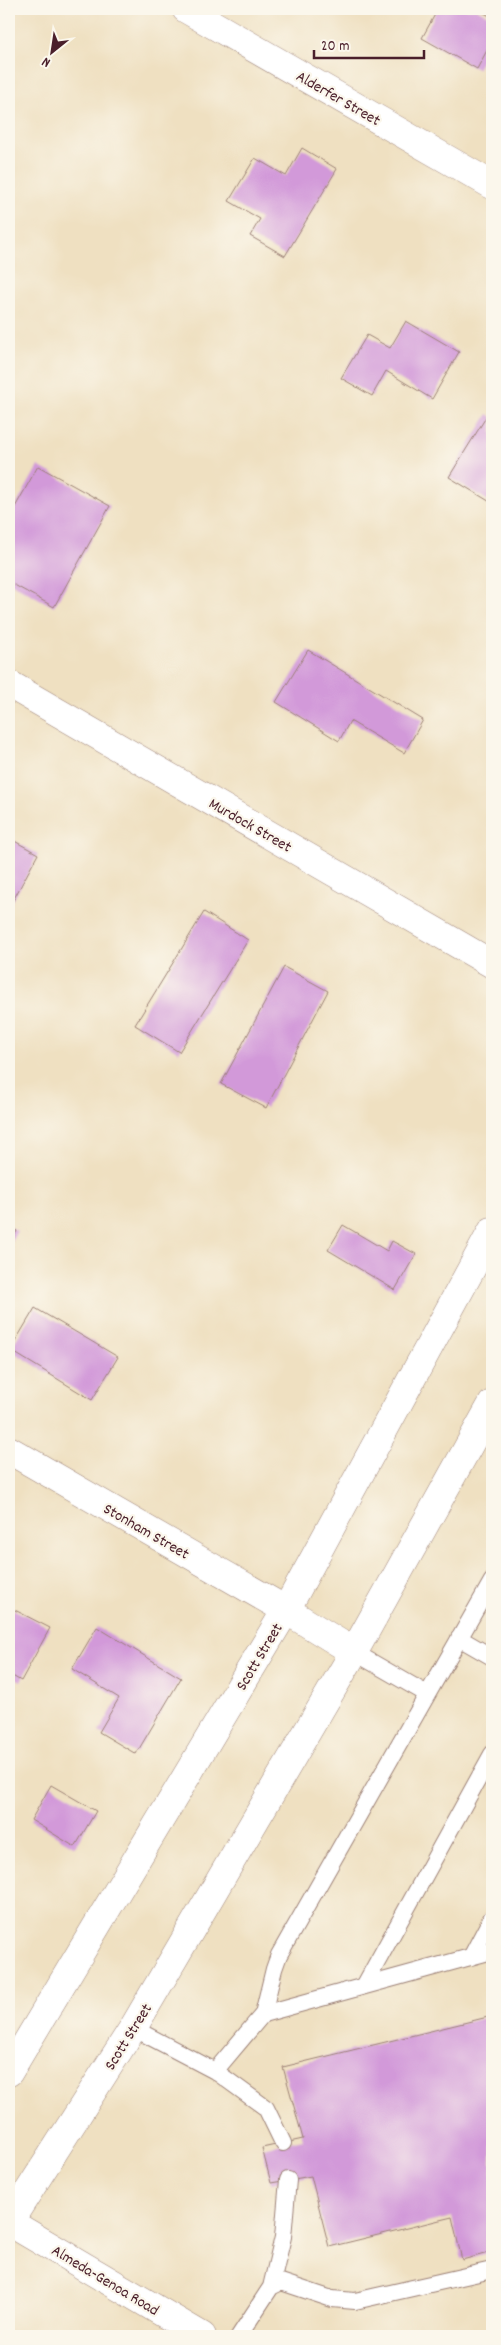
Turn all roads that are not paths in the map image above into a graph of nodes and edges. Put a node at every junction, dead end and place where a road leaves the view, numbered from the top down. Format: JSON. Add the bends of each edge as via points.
{"nodes":[{"id":1,"x":186,"y":9,"type":"edge"},
{"id":2,"x":492,"y":185,"type":"edge"},
{"id":3,"x":9,"y":684,"type":"edge"},
{"id":4,"x":492,"y":964,"type":"edge"},
{"id":5,"x":492,"y":1231,"type":"edge"},
{"id":6,"x":492,"y":1404,"type":"edge"},
{"id":7,"x":9,"y":1450,"type":"edge"},
{"id":8,"x":492,"y":1581,"type":"edge"},
{"id":9,"x":286,"y":1610,"type":"junction"},
{"id":10,"x":459,"y":1638,"type":"junction"},
{"id":11,"x":354,"y":1652,"type":"junction"},
{"id":12,"x":492,"y":1657,"type":"edge"},
{"id":13,"x":427,"y":1694,"type":"junction"},
{"id":14,"x":492,"y":1754,"type":"edge"},
{"id":15,"x":492,"y":1917,"type":"edge"},
{"id":16,"x":492,"y":1951,"type":"edge"},
{"id":17,"x":471,"y":1957,"type":"junction"},
{"id":18,"x":364,"y":1986,"type":"junction"},
{"id":19,"x":263,"y":2014,"type":"junction"},
{"id":20,"x":133,"y":2028,"type":"junction"},
{"id":21,"x":214,"y":2071,"type":"junction"},
{"id":22,"x":9,"y":2072,"type":"edge"},
{"id":23,"x":283,"y":2143,"type":"dead end"},
{"id":24,"x":288,"y":2180,"type":"dead end"},
{"id":25,"x":9,"y":2222,"type":"edge"},
{"id":26,"x":492,"y":2270,"type":"edge"},
{"id":27,"x":271,"y":2287,"type":"junction"},
{"id":28,"x":202,"y":2336,"type":"edge"},
{"id":29,"x":239,"y":2336,"type":"edge"}],
"edges":[{"from":1,"to":2,"type":"main road","name":"Alderfer Street"},
{"from":3,"to":4,"type":"main road","name":"Murdock Street"},
{"from":5,"to":9,"type":"main road","name":"Scott Street"},
{"from":6,"to":11,"type":"main road","name":"Scott Street"},
{"from":7,"to":9,"type":"main road","name":"Stonham Street"},
{"from":8,"to":10,"type":"lane"},
{"from":9,"to":11,"type":"main road","name":"Stonham Street"},
{"from":9,"to":22,"type":"main road","name":"Scott Street"},
{"from":10,"to":12,"type":"lane"},
{"from":10,"to":13,"type":"lane"},
{"from":11,"to":13,"type":"lane"},
{"from":11,"to":20,"type":"main road","name":"Scott Street"},
{"from":13,"to":19,"type":"lane","via":[[279,1955]]},
{"from":14,"to":18,"type":"lane"},
{"from":15,"to":17,"type":"lane"},
{"from":16,"to":17,"type":"lane"},
{"from":17,"to":18,"type":"lane"},
{"from":18,"to":19,"type":"lane"},
{"from":19,"to":21,"type":"lane"},
{"from":20,"to":21,"type":"lane"},
{"from":20,"to":25,"type":"main road","name":"Scott Street"},
{"from":21,"to":23,"type":"lane","via":[[266,2108]]},
{"from":24,"to":27,"type":"lane","via":[[283,2237]]},
{"from":25,"to":28,"type":"main road","name":"Almeda-Genoa Road"},
{"from":26,"to":27,"type":"lane","via":[[356,2301],[332,2299],[281,2282]]},
{"from":27,"to":29,"type":"lane"}]}
